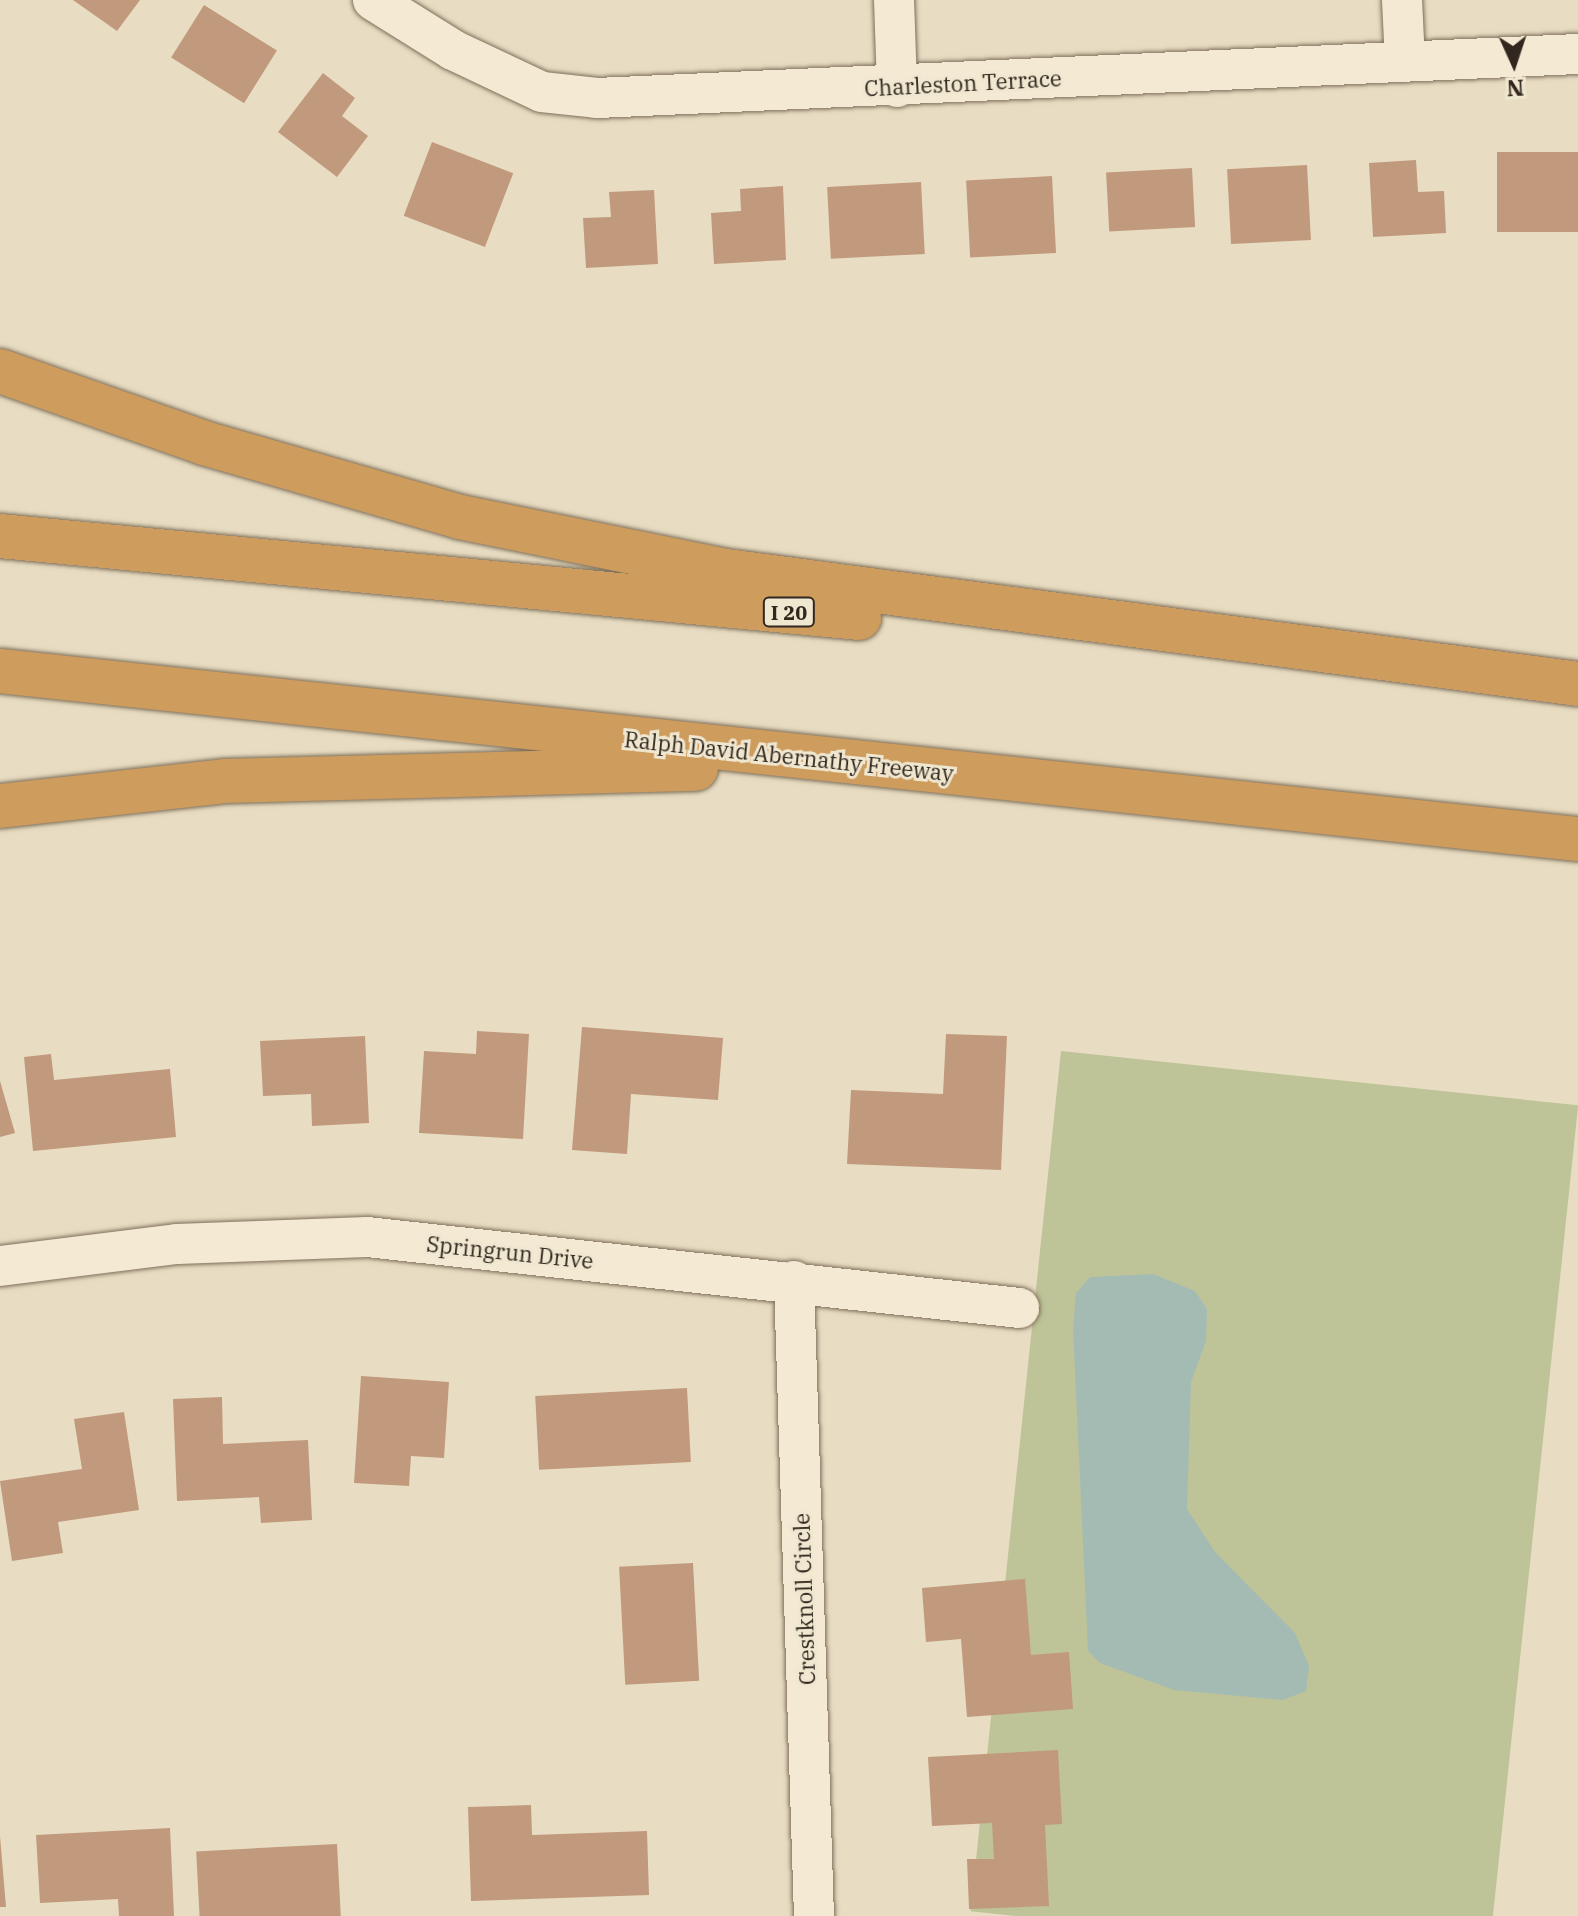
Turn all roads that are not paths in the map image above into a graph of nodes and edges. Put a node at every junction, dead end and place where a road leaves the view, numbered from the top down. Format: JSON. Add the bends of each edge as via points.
{"nodes":[{"id":1,"x":373,"y":0,"type":"edge"},
{"id":2,"x":894,"y":0,"type":"edge"},
{"id":3,"x":1402,"y":0,"type":"edge"},
{"id":4,"x":1578,"y":54,"type":"edge"},
{"id":5,"x":1405,"y":61,"type":"junction"},
{"id":6,"x":897,"y":87,"type":"junction"},
{"id":7,"x":0,"y":371,"type":"edge"},
{"id":8,"x":0,"y":536,"type":"edge"},
{"id":9,"x":0,"y":671,"type":"edge"},
{"id":10,"x":1578,"y":686,"type":"edge"},
{"id":11,"x":870,"y":764,"type":"junction"},
{"id":12,"x":0,"y":806,"type":"edge"},
{"id":13,"x":1578,"y":839,"type":"edge"},
{"id":14,"x":0,"y":1266,"type":"edge"},
{"id":15,"x":794,"y":1281,"type":"junction"},
{"id":16,"x":1019,"y":1308,"type":"dead end"},
{"id":17,"x":814,"y":1916,"type":"edge"}],
"edges":[{"from":1,"to":6,"type":"street","name":"Charleston Terrace","via":[[453,50],[542,92],[597,98]]},
{"from":2,"to":6,"type":"street"},
{"from":3,"to":5,"type":"street"},
{"from":4,"to":5,"type":"street","name":"Charleston Terrace"},
{"from":5,"to":6,"type":"street","name":"Charleston Terrace"},
{"from":7,"to":10,"type":"highway","via":[[204,443],[460,517],[726,571]]},
{"from":8,"to":10,"type":"highway","number":"I 20"},
{"from":9,"to":11,"type":"highway","name":"Ralph David Abernathy Freeway"},
{"from":11,"to":12,"type":"highway","via":[[225,781]]},
{"from":11,"to":13,"type":"highway","name":"Ralph David Abernathy Freeway"},
{"from":14,"to":15,"type":"street","name":"Springrun Drive","via":[[177,1244],[367,1237]]},
{"from":15,"to":16,"type":"street","name":"Springrun Drive"},
{"from":15,"to":17,"type":"street","name":"Crestknoll Circle"}]}
